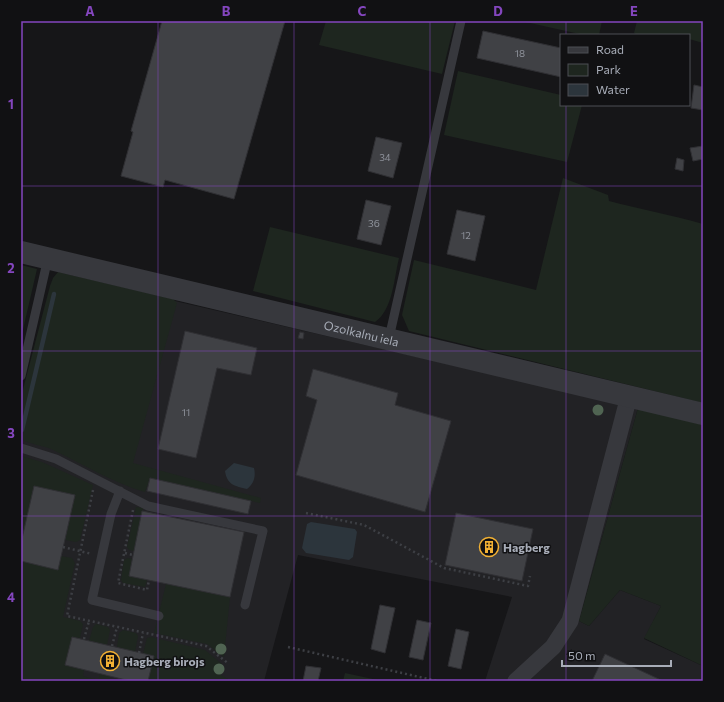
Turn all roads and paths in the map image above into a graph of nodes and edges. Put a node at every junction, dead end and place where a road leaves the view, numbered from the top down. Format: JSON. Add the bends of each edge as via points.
{"nodes":[{"id":1,"x":461,"y":21,"type":"edge"},
{"id":2,"x":21,"y":252,"type":"edge"},
{"id":3,"x":48,"y":258,"type":"junction"},
{"id":4,"x":389,"y":338,"type":"junction"},
{"id":5,"x":21,"y":376,"type":"edge"},
{"id":6,"x":629,"y":396,"type":"junction"},
{"id":7,"x":703,"y":414,"type":"edge"},
{"id":8,"x":21,"y":448,"type":"edge"},
{"id":9,"x":120,"y":491,"type":"junction"},
{"id":10,"x":136,"y":499,"type":"junction"},
{"id":11,"x":306,"y":513,"type":"dead end"},
{"id":12,"x":63,"y":547,"type":"dead end"},
{"id":13,"x":125,"y":553,"type":"junction"},
{"id":14,"x":133,"y":554,"type":"dead end"},
{"id":15,"x":101,"y":556,"type":"junction"},
{"id":16,"x":530,"y":576,"type":"dead end"},
{"id":17,"x":149,"y":580,"type":"dead end"},
{"id":18,"x":245,"y":605,"type":"dead end"},
{"id":19,"x":159,"y":616,"type":"dead end"},
{"id":20,"x":89,"y":621,"type":"dead end"},
{"id":21,"x":117,"y":627,"type":"dead end"},
{"id":22,"x":143,"y":633,"type":"dead end"},
{"id":23,"x":84,"y":639,"type":"dead end"},
{"id":24,"x":112,"y":646,"type":"dead end"},
{"id":25,"x":288,"y":647,"type":"dead end"},
{"id":26,"x":139,"y":653,"type":"dead end"},
{"id":27,"x":436,"y":681,"type":"edge"},
{"id":28,"x":516,"y":681,"type":"edge"}],
"edges":[{"from":1,"to":4,"type":"lane"},
{"from":2,"to":3,"type":"street","name":"Ozolkalnu iela"},
{"from":3,"to":4,"type":"street","name":"Ozolkalnu iela"},
{"from":3,"to":5,"type":"lane"},
{"from":4,"to":6,"type":"street","name":"Ozolkalnu iela"},
{"from":6,"to":7,"type":"street","name":"Ozolkalnu iela"},
{"from":6,"to":28,"type":"street","via":[[570,620],[553,647]]},
{"from":8,"to":9,"type":"lane","via":[[56,459]]},
{"from":9,"to":10,"type":"lane"},
{"from":9,"to":15,"type":"lane","via":[[113,507]]},
{"from":10,"to":13,"type":"path"},
{"from":10,"to":18,"type":"lane","via":[[148,506],[263,532]]},
{"from":11,"to":16,"type":"path","via":[[364,525],[444,568],[528,586]]},
{"from":12,"to":15,"type":"path"},
{"from":13,"to":14,"type":"path"},
{"from":13,"to":17,"type":"path","via":[[118,583],[147,590]]},
{"from":15,"to":19,"type":"lane","via":[[92,600]]},
{"from":20,"to":23,"type":"path"},
{"from":21,"to":24,"type":"path"},
{"from":22,"to":26,"type":"path"},
{"from":25,"to":27,"type":"path"}]}
